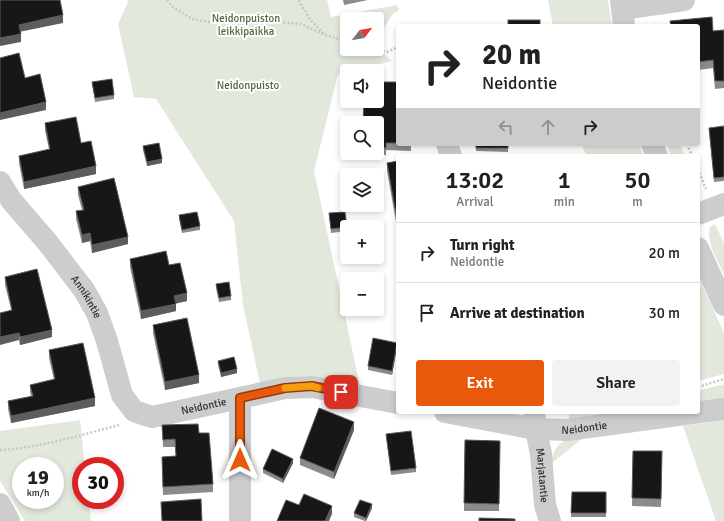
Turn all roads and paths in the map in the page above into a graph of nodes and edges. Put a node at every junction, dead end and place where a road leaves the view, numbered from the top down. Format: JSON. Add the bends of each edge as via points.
{"nodes":[{"id":1,"x":167,"y":0,"type":"edge"},
{"id":2,"x":299,"y":0,"type":"edge"},
{"id":3,"x":684,"y":0,"type":"edge"},
{"id":4,"x":622,"y":12,"type":"edge"},
{"id":5,"x":325,"y":35,"type":"junction"},
{"id":6,"x":340,"y":39,"type":"edge"},
{"id":7,"x":396,"y":48,"type":"edge"},
{"id":8,"x":384,"y":51,"type":"edge"},
{"id":9,"x":0,"y":182,"type":"edge"},
{"id":10,"x":724,"y":204,"type":"edge"},
{"id":11,"x":700,"y":213,"type":"edge"},
{"id":12,"x":700,"y":252,"type":"edge"},
{"id":13,"x":724,"y":305,"type":"edge"},
{"id":14,"x":724,"y":380,"type":"edge"},
{"id":15,"x":700,"y":386,"type":"edge"},
{"id":16,"x":240,"y":398,"type":"junction"},
{"id":17,"x":396,"y":403,"type":"edge"},
{"id":18,"x":724,"y":409,"type":"edge"},
{"id":19,"x":700,"y":412,"type":"edge"},
{"id":20,"x":465,"y":414,"type":"edge"},
{"id":21,"x":687,"y":414,"type":"edge"},
{"id":22,"x":152,"y":417,"type":"joint"},
{"id":23,"x":535,"y":421,"type":"edge"},
{"id":24,"x":121,"y":425,"type":"dead end"},
{"id":25,"x":0,"y":450,"type":"edge"},
{"id":26,"x":0,"y":504,"type":"edge"},
{"id":27,"x":9,"y":521,"type":"edge"},
{"id":28,"x":240,"y":521,"type":"edge"},
{"id":29,"x":550,"y":521,"type":"edge"}],
"edges":[{"from":1,"to":5,"type":"path","via":[[192,19],[216,23],[242,19],[301,24]]},
{"from":2,"to":5,"type":"path","via":[[310,20]]},
{"from":3,"to":4,"type":"street"},
{"from":5,"to":6,"type":"path"},
{"from":7,"to":8,"type":"path"},
{"from":9,"to":22,"type":"street","name":"Annikintie","via":[[11,200],[84,290],[97,313],[122,395],[134,411]]},
{"from":10,"to":11,"type":"street"},
{"from":12,"to":13,"type":"street"},
{"from":14,"to":15,"type":"path"},
{"from":16,"to":17,"type":"street","name":"Neidontie","via":[[285,388],[312,386]]},
{"from":16,"to":22,"type":"street","name":"Neidontie"},
{"from":16,"to":28,"type":"street"},
{"from":18,"to":19,"type":"street","name":"Neidontie"},
{"from":20,"to":23,"type":"street","name":"Neidontie"},
{"from":21,"to":23,"type":"street","name":"Neidontie","via":[[567,430]]},
{"from":23,"to":29,"type":"street","name":"Marjatantie","via":[[542,454],[545,505]]},
{"from":24,"to":25,"type":"path","via":[[17,449]]},
{"from":26,"to":27,"type":"street"}]}
